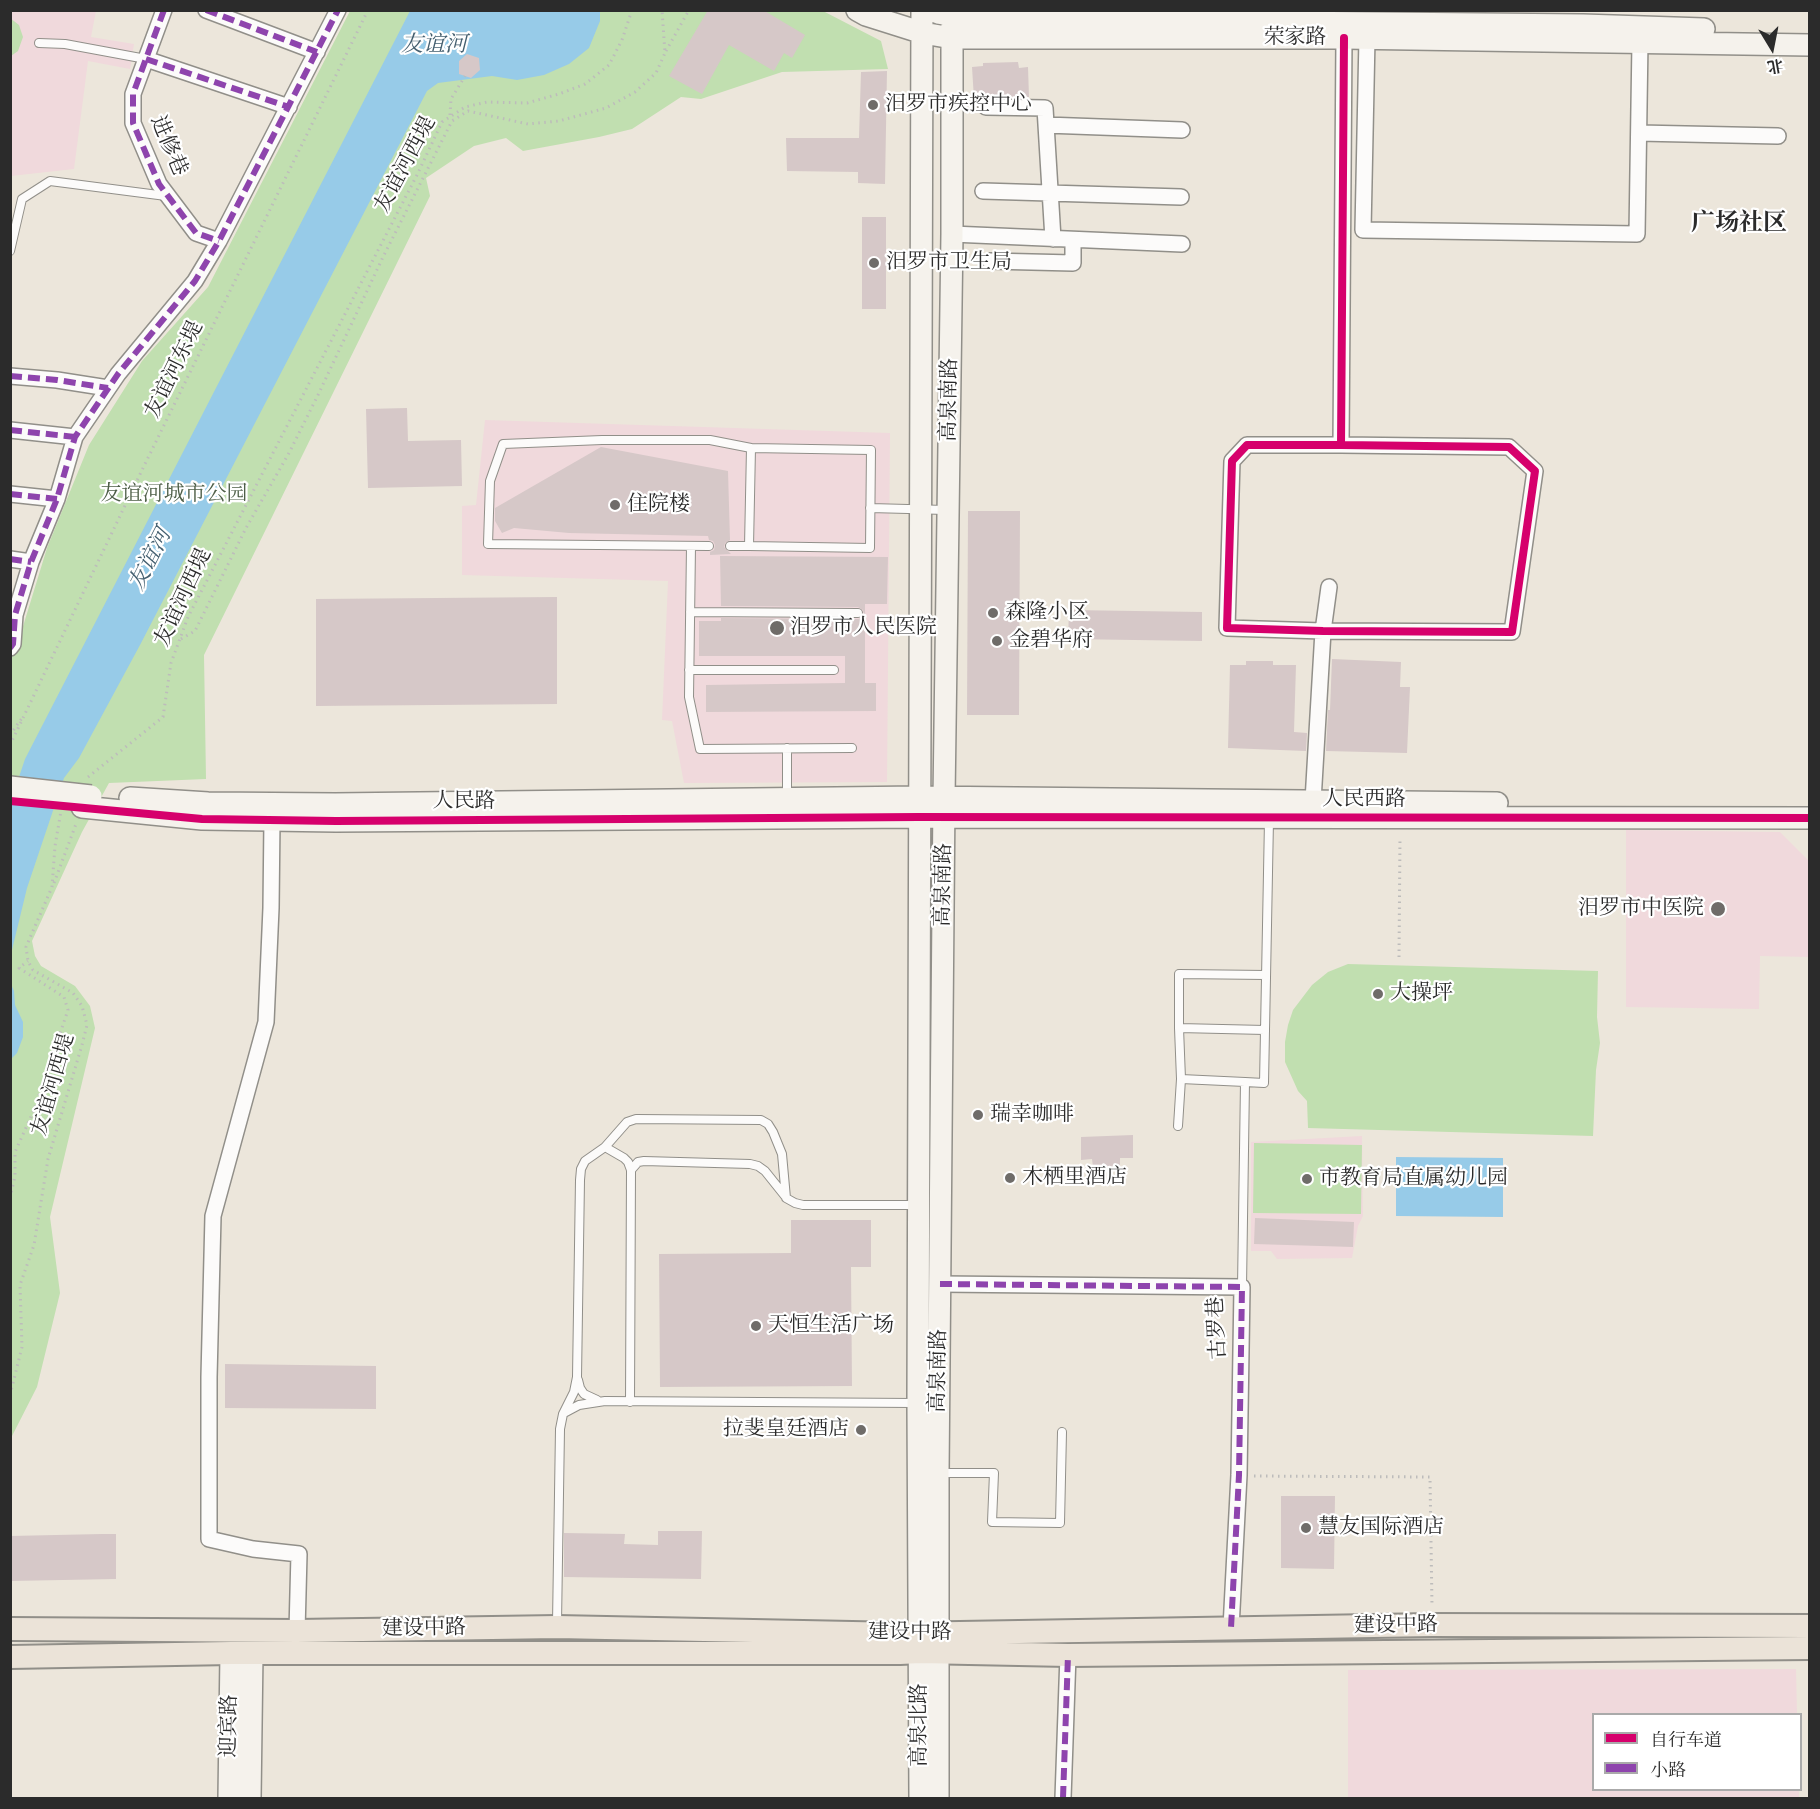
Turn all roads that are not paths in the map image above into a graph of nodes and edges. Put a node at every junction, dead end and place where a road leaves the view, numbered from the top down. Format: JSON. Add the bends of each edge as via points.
{"nodes":[{"id":1,"x":164,"y":10,"type":"edge"},
{"id":2,"x":206,"y":10,"type":"edge"},
{"id":3,"x":338,"y":10,"type":"edge"},
{"id":4,"x":857,"y":10,"type":"edge"},
{"id":5,"x":922,"y":10,"type":"edge"},
{"id":6,"x":952,"y":13,"type":"edge"},
{"id":7,"x":1274,"y":16,"type":"edge"},
{"id":8,"x":1584,"y":26,"type":"edge"},
{"id":9,"x":1809,"y":32,"type":"edge"},
{"id":10,"x":923,"y":33,"type":"junction"},
{"id":11,"x":951,"y":38,"type":"junction"},
{"id":12,"x":1344,"y":38,"type":"junction"},
{"id":13,"x":1367,"y":38,"type":"junction"},
{"id":14,"x":1640,"y":42,"type":"junction"},
{"id":15,"x":39,"y":43,"type":"dead end"},
{"id":16,"x":1809,"y":45,"type":"edge"},
{"id":17,"x":317,"y":52,"type":"junction"},
{"id":18,"x":146,"y":59,"type":"junction"},
{"id":19,"x":289,"y":106,"type":"junction"},
{"id":20,"x":986,"y":107,"type":"dead end"},
{"id":21,"x":1047,"y":125,"type":"junction"},
{"id":22,"x":1182,"y":130,"type":"dead end"},
{"id":23,"x":1639,"y":133,"type":"junction"},
{"id":24,"x":1778,"y":136,"type":"dead end"},
{"id":25,"x":983,"y":192,"type":"dead end"},
{"id":26,"x":1051,"y":192,"type":"junction"},
{"id":27,"x":168,"y":196,"type":"junction"},
{"id":28,"x":1181,"y":197,"type":"dead end"},
{"id":29,"x":952,"y":234,"type":"junction"},
{"id":30,"x":1053,"y":239,"type":"junction"},
{"id":31,"x":1073,"y":240,"type":"junction"},
{"id":32,"x":219,"y":241,"type":"junction"},
{"id":33,"x":1182,"y":244,"type":"dead end"},
{"id":34,"x":10,"y":251,"type":"edge"},
{"id":35,"x":990,"y":261,"type":"dead end"},
{"id":36,"x":10,"y":376,"type":"edge"},
{"id":37,"x":108,"y":388,"type":"junction"},
{"id":38,"x":10,"y":429,"type":"edge"},
{"id":39,"x":75,"y":437,"type":"junction"},
{"id":40,"x":1341,"y":445,"type":"junction"},
{"id":41,"x":751,"y":448,"type":"junction"},
{"id":42,"x":10,"y":494,"type":"edge"},
{"id":43,"x":57,"y":499,"type":"junction"},
{"id":44,"x":870,"y":508,"type":"junction"},
{"id":45,"x":920,"y":509,"type":"junction"},
{"id":46,"x":948,"y":510,"type":"junction"},
{"id":47,"x":691,"y":546,"type":"junction"},
{"id":48,"x":709,"y":546,"type":"dead end"},
{"id":49,"x":730,"y":546,"type":"dead end"},
{"id":50,"x":749,"y":546,"type":"junction"},
{"id":51,"x":10,"y":559,"type":"edge"},
{"id":52,"x":31,"y":562,"type":"junction"},
{"id":53,"x":1329,"y":587,"type":"dead end"},
{"id":54,"x":690,"y":612,"type":"junction"},
{"id":55,"x":858,"y":613,"type":"dead end"},
{"id":56,"x":13,"y":615,"type":"edge"},
{"id":57,"x":1323,"y":631,"type":"junction"},
{"id":58,"x":10,"y":648,"type":"edge"},
{"id":59,"x":689,"y":670,"type":"junction"},
{"id":60,"x":834,"y":670,"type":"dead end"},
{"id":61,"x":787,"y":748,"type":"junction"},
{"id":62,"x":852,"y":748,"type":"dead end"},
{"id":63,"x":10,"y":787,"type":"edge"},
{"id":64,"x":80,"y":796,"type":"junction"},
{"id":65,"x":788,"y":798,"type":"junction"},
{"id":66,"x":10,"y":801,"type":"edge"},
{"id":67,"x":1313,"y":801,"type":"junction"},
{"id":68,"x":919,"y":807,"type":"junction"},
{"id":69,"x":944,"y":807,"type":"junction"},
{"id":70,"x":1809,"y":807,"type":"edge"},
{"id":71,"x":1269,"y":809,"type":"junction"},
{"id":72,"x":1809,"y":818,"type":"edge"},
{"id":73,"x":272,"y":820,"type":"junction"},
{"id":74,"x":1266,"y":975,"type":"junction"},
{"id":75,"x":1179,"y":1028,"type":"junction"},
{"id":76,"x":1264,"y":1030,"type":"junction"},
{"id":77,"x":1181,"y":1079,"type":"junction"},
{"id":78,"x":1245,"y":1082,"type":"junction"},
{"id":79,"x":1178,"y":1126,"type":"dead end"},
{"id":80,"x":612,"y":1141,"type":"junction"},
{"id":81,"x":605,"y":1147,"type":"junction"},
{"id":82,"x":615,"y":1151,"type":"junction"},
{"id":83,"x":624,"y":1158,"type":"junction"},
{"id":84,"x":644,"y":1161,"type":"junction"},
{"id":85,"x":632,"y":1170,"type":"junction"},
{"id":86,"x":786,"y":1198,"type":"junction"},
{"id":87,"x":918,"y":1205,"type":"junction"},
{"id":88,"x":940,"y":1284,"type":"junction"},
{"id":89,"x":1242,"y":1287,"type":"junction"},
{"id":90,"x":577,"y":1377,"type":"junction"},
{"id":91,"x":604,"y":1401,"type":"junction"},
{"id":92,"x":630,"y":1402,"type":"junction"},
{"id":93,"x":918,"y":1403,"type":"junction"},
{"id":94,"x":563,"y":1414,"type":"junction"},
{"id":95,"x":1062,"y":1432,"type":"dead end"},
{"id":96,"x":938,"y":1473,"type":"junction"},
{"id":97,"x":1809,"y":1626,"type":"edge"},
{"id":98,"x":557,"y":1627,"type":"junction"},
{"id":99,"x":1231,"y":1628,"type":"junction"},
{"id":100,"x":10,"y":1629,"type":"edge"},
{"id":101,"x":297,"y":1631,"type":"junction"},
{"id":102,"x":929,"y":1642,"type":"junction"},
{"id":103,"x":1809,"y":1648,"type":"edge"},
{"id":104,"x":242,"y":1653,"type":"junction"},
{"id":105,"x":1068,"y":1655,"type":"junction"},
{"id":106,"x":10,"y":1657,"type":"edge"},
{"id":107,"x":229,"y":1798,"type":"edge"},
{"id":108,"x":250,"y":1798,"type":"edge"},
{"id":109,"x":920,"y":1798,"type":"edge"},
{"id":110,"x":938,"y":1798,"type":"edge"},
{"id":111,"x":1063,"y":1798,"type":"edge"}],
"edges":[{"from":1,"to":18,"type":"street","name":"进修巷"},
{"from":2,"to":17,"type":"street"},
{"from":3,"to":17,"type":"street"},
{"from":4,"to":10,"type":"street","name":"荣家路"},
{"from":5,"to":6,"type":"street","name":"荣家路"},
{"from":5,"to":10,"type":"street","name":"高泉南路"},
{"from":6,"to":7,"type":"street","name":"荣家路","via":[[978,19]]},
{"from":6,"to":11,"type":"street","name":"高泉南路"},
{"from":7,"to":8,"type":"street","name":"荣家路"},
{"from":8,"to":9,"type":"street","name":"荣家路"},
{"from":8,"to":13,"type":"street","name":"荣家路"},
{"from":8,"to":14,"type":"street","name":"荣家路"},
{"from":10,"to":11,"type":"street","name":"荣家路"},
{"from":10,"to":45,"type":"street","name":"高泉南路"},
{"from":11,"to":12,"type":"street","name":"荣家路"},
{"from":11,"to":29,"type":"street","name":"高泉南路"},
{"from":12,"to":13,"type":"street","name":"荣家路"},
{"from":12,"to":40,"type":"street"},
{"from":13,"to":23,"type":"street","via":[[1363,230],[1638,234]]},
{"from":14,"to":16,"type":"street","name":"荣家路"},
{"from":14,"to":23,"type":"street"},
{"from":15,"to":18,"type":"lane"},
{"from":17,"to":19,"type":"street"},
{"from":18,"to":19,"type":"street"},
{"from":18,"to":27,"type":"street","name":"进修巷","via":[[133,94],[133,123]]},
{"from":19,"to":32,"type":"street"},
{"from":20,"to":21,"type":"street","via":[[1045,108]]},
{"from":21,"to":22,"type":"street"},
{"from":21,"to":26,"type":"street"},
{"from":23,"to":24,"type":"street"},
{"from":25,"to":26,"type":"street"},
{"from":26,"to":28,"type":"street"},
{"from":26,"to":30,"type":"street"},
{"from":27,"to":32,"type":"street","name":"进修巷","via":[[196,233]]},
{"from":27,"to":34,"type":"lane","via":[[50,181],[22,199]]},
{"from":29,"to":30,"type":"street"},
{"from":29,"to":46,"type":"street","name":"高泉南路"},
{"from":30,"to":31,"type":"street"},
{"from":31,"to":33,"type":"street"},
{"from":31,"to":35,"type":"street","via":[[1073,263]]},
{"from":32,"to":37,"type":"street","via":[[195,281]]},
{"from":36,"to":37,"type":"street"},
{"from":37,"to":39,"type":"street"},
{"from":38,"to":39,"type":"street"},
{"from":39,"to":43,"type":"street"},
{"from":40,"to":57,"type":"street","via":[[1247,445],[1232,461],[1227,628]]},
{"from":40,"to":57,"type":"street","via":[[1509,447],[1535,471],[1512,632]]},
{"from":41,"to":44,"type":"lane","via":[[871,450]]},
{"from":41,"to":47,"type":"lane","via":[[710,440],[503,444],[490,481],[488,544]]},
{"from":41,"to":50,"type":"lane"},
{"from":42,"to":43,"type":"street"},
{"from":43,"to":52,"type":"street"},
{"from":44,"to":45,"type":"lane"},
{"from":44,"to":50,"type":"lane","via":[[870,548]]},
{"from":45,"to":46,"type":"lane"},
{"from":45,"to":68,"type":"street","name":"高泉南路"},
{"from":46,"to":69,"type":"street","name":"高泉南路"},
{"from":47,"to":48,"type":"lane"},
{"from":47,"to":54,"type":"lane"},
{"from":49,"to":50,"type":"lane"},
{"from":51,"to":52,"type":"street"},
{"from":52,"to":56,"type":"street"},
{"from":53,"to":57,"type":"street"},
{"from":54,"to":55,"type":"lane"},
{"from":54,"to":59,"type":"lane"},
{"from":56,"to":58,"type":"street"},
{"from":57,"to":67,"type":"street"},
{"from":59,"to":60,"type":"lane"},
{"from":59,"to":61,"type":"lane","via":[[689,697],[700,749]]},
{"from":61,"to":62,"type":"lane"},
{"from":61,"to":65,"type":"lane"},
{"from":63,"to":64,"type":"street","name":"人民路","bridge":true},
{"from":64,"to":65,"type":"street","name":"人民路","via":[[312,804]]},
{"from":64,"to":66,"type":"street","name":"人民路"},
{"from":64,"to":73,"type":"street","name":"人民路","via":[[202,819]]},
{"from":65,"to":68,"type":"street","name":"人民路"},
{"from":67,"to":70,"type":"street","name":"人民西路"},
{"from":67,"to":71,"type":"street","name":"人民西路"},
{"from":68,"to":69,"type":"street","name":"人民路"},
{"from":68,"to":73,"type":"street","name":"人民路"},
{"from":68,"to":87,"type":"street","name":"高泉南路"},
{"from":69,"to":71,"type":"street","name":"人民西路"},
{"from":69,"to":88,"type":"street","name":"高泉南路"},
{"from":71,"to":72,"type":"street","name":"人民西路","via":[[1400,817]]},
{"from":71,"to":74,"type":"lane"},
{"from":73,"to":101,"type":"street","via":[[266,1022],[213,1216],[208,1539],[299,1554]]},
{"from":74,"to":75,"type":"lane","via":[[1179,974]]},
{"from":74,"to":76,"type":"lane"},
{"from":75,"to":76,"type":"lane"},
{"from":75,"to":77,"type":"lane"},
{"from":76,"to":78,"type":"lane","via":[[1264,1083]]},
{"from":77,"to":78,"type":"lane"},
{"from":77,"to":79,"type":"lane"},
{"from":78,"to":89,"type":"lane"},
{"from":80,"to":81,"type":"lane"},
{"from":80,"to":82,"type":"lane"},
{"from":80,"to":86,"type":"lane","via":[[621,1127],[636,1119],[761,1120],[773,1132],[782,1154]]},
{"from":81,"to":82,"type":"lane"},
{"from":81,"to":90,"type":"lane","via":[[585,1161],[581,1169]]},
{"from":82,"to":83,"type":"lane"},
{"from":83,"to":84,"type":"lane"},
{"from":83,"to":85,"type":"lane"},
{"from":84,"to":85,"type":"lane"},
{"from":84,"to":86,"type":"lane","via":[[758,1166]]},
{"from":85,"to":92,"type":"lane"},
{"from":86,"to":87,"type":"lane","via":[[803,1205]]},
{"from":87,"to":93,"type":"street","name":"高泉南路"},
{"from":88,"to":89,"type":"street","name":"古罗巷"},
{"from":88,"to":96,"type":"street","name":"高泉南路"},
{"from":89,"to":99,"type":"street","name":"古罗巷","via":[[1239,1475]]},
{"from":90,"to":91,"type":"lane","via":[[584,1394]]},
{"from":90,"to":94,"type":"lane"},
{"from":91,"to":92,"type":"lane"},
{"from":91,"to":94,"type":"lane","via":[[579,1405]]},
{"from":92,"to":93,"type":"lane"},
{"from":93,"to":102,"type":"street","name":"高泉南路"},
{"from":94,"to":98,"type":"lane","via":[[558,1477]]},
{"from":95,"to":96,"type":"lane","via":[[1060,1523],[992,1522],[994,1473]]},
{"from":96,"to":102,"type":"street","name":"高泉南路"},
{"from":97,"to":99,"type":"main road","name":"建设中路"},
{"from":98,"to":101,"type":"main road","name":"建设中路"},
{"from":98,"to":102,"type":"main road","name":"建设中路","via":[[890,1634]]},
{"from":99,"to":102,"type":"main road","name":"建设中路"},
{"from":100,"to":101,"type":"main road","name":"建设中路"},
{"from":102,"to":104,"type":"main road","name":"建设中路","via":[[900,1653]]},
{"from":102,"to":105,"type":"main road","name":"建设中路"},
{"from":102,"to":109,"type":"street","name":"高泉北路"},
{"from":102,"to":110,"type":"street","name":"高泉北路"},
{"from":103,"to":105,"type":"main road","name":"建设中路"},
{"from":104,"to":106,"type":"main road","name":"建设中路"},
{"from":104,"to":107,"type":"street","name":"迎宾路"},
{"from":104,"to":108,"type":"street","name":"迎宾路"},
{"from":105,"to":111,"type":"street"}]}
